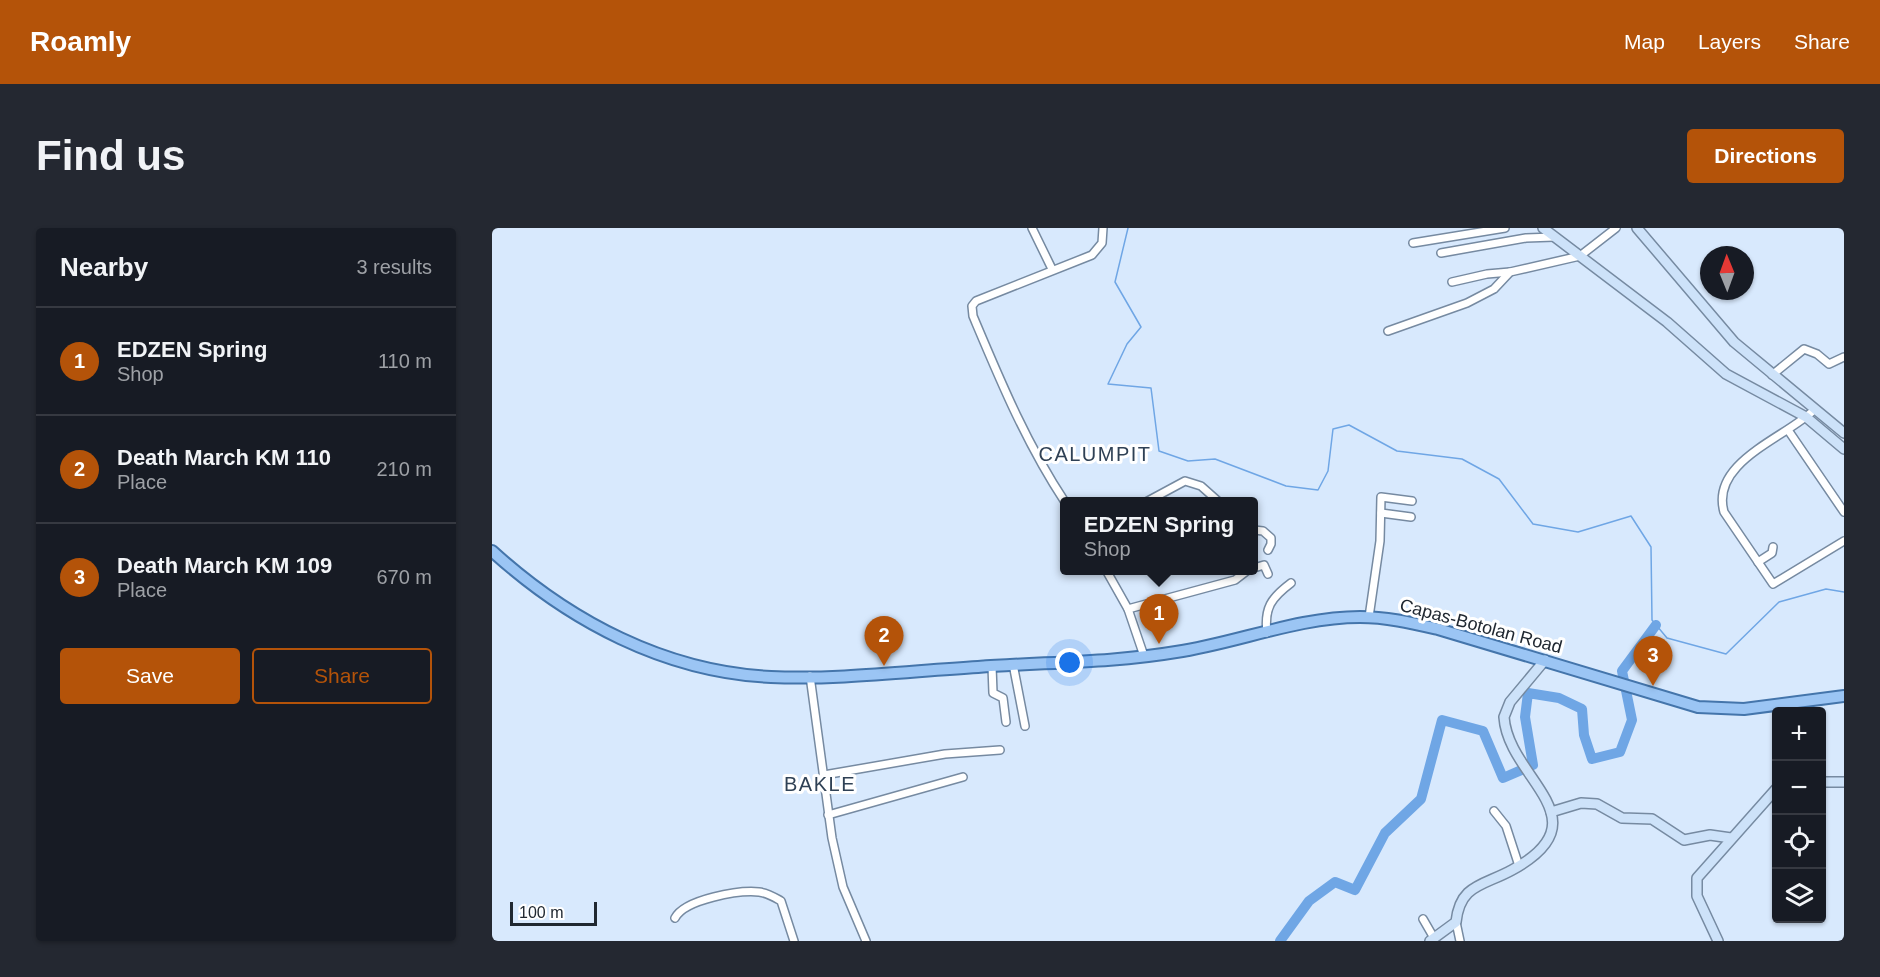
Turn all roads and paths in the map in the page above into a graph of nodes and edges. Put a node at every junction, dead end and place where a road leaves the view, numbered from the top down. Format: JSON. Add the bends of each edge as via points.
{"nodes":[{"id":1,"x":1032,"y":228,"type":"edge"},
{"id":2,"x":1103,"y":228,"type":"edge"},
{"id":3,"x":1505,"y":228,"type":"edge"},
{"id":4,"x":1543,"y":228,"type":"edge"},
{"id":5,"x":1616,"y":228,"type":"edge"},
{"id":6,"x":1637,"y":228,"type":"edge"},
{"id":7,"x":1554,"y":237,"type":"junction"},
{"id":8,"x":1413,"y":243,"type":"dead end"},
{"id":9,"x":1441,"y":253,"type":"dead end"},
{"id":10,"x":1580,"y":256,"type":"junction"},
{"id":11,"x":1052,"y":269,"type":"junction"},
{"id":12,"x":1510,"y":273,"type":"junction"},
{"id":13,"x":1452,"y":282,"type":"dead end"},
{"id":14,"x":1388,"y":331,"type":"dead end"},
{"id":15,"x":1844,"y":357,"type":"edge"},
{"id":16,"x":1772,"y":375,"type":"junction"},
{"id":17,"x":1814,"y":410,"type":"junction"},
{"id":18,"x":1806,"y":417,"type":"junction"},
{"id":19,"x":1788,"y":430,"type":"junction"},
{"id":20,"x":1844,"y":433,"type":"edge"},
{"id":21,"x":1844,"y":449,"type":"edge"},
{"id":22,"x":1062,"y":497,"type":"edge"},
{"id":23,"x":1154,"y":497,"type":"edge"},
{"id":24,"x":1214,"y":497,"type":"edge"},
{"id":25,"x":1412,"y":501,"type":"dead end"},
{"id":26,"x":1844,"y":512,"type":"edge"},
{"id":27,"x":1381,"y":513,"type":"junction"},
{"id":28,"x":1411,"y":517,"type":"dead end"},
{"id":29,"x":1258,"y":530,"type":"edge"},
{"id":30,"x":1844,"y":541,"type":"edge"},
{"id":31,"x":1773,"y":547,"type":"dead end"},
{"id":32,"x":1268,"y":550,"type":"dead end"},
{"id":33,"x":492,"y":551,"type":"edge"},
{"id":34,"x":1758,"y":562,"type":"junction"},
{"id":35,"x":1258,"y":567,"type":"edge"},
{"id":36,"x":1268,"y":574,"type":"dead end"},
{"id":37,"x":1109,"y":575,"type":"edge"},
{"id":38,"x":1242,"y":575,"type":"edge"},
{"id":39,"x":1291,"y":583,"type":"dead end"},
{"id":40,"x":1128,"y":609,"type":"junction"},
{"id":41,"x":1369,"y":617,"type":"junction"},
{"id":42,"x":1267,"y":633,"type":"junction"},
{"id":43,"x":1144,"y":656,"type":"junction"},
{"id":44,"x":1545,"y":660,"type":"junction"},
{"id":45,"x":1013,"y":664,"type":"junction"},
{"id":46,"x":992,"y":666,"type":"junction"},
{"id":47,"x":810,"y":676,"type":"junction"},
{"id":48,"x":1844,"y":696,"type":"edge"},
{"id":49,"x":1006,"y":722,"type":"dead end"},
{"id":50,"x":1025,"y":726,"type":"dead end"},
{"id":51,"x":1000,"y":750,"type":"dead end"},
{"id":52,"x":824,"y":775,"type":"junction"},
{"id":53,"x":963,"y":777,"type":"dead end"},
{"id":54,"x":1826,"y":782,"type":"edge"},
{"id":55,"x":1844,"y":782,"type":"edge"},
{"id":56,"x":1772,"y":793,"type":"edge"},
{"id":57,"x":1494,"y":811,"type":"dead end"},
{"id":58,"x":1551,"y":812,"type":"junction"},
{"id":59,"x":828,"y":815,"type":"junction"},
{"id":60,"x":1731,"y":838,"type":"junction"},
{"id":61,"x":1520,"y":866,"type":"junction"},
{"id":62,"x":675,"y":918,"type":"dead end"},
{"id":63,"x":1422,"y":920,"type":"dead end"},
{"id":64,"x":1456,"y":922,"type":"junction"},
{"id":65,"x":1432,"y":940,"type":"edge"},
{"id":66,"x":794,"y":941,"type":"edge"},
{"id":67,"x":866,"y":941,"type":"edge"},
{"id":68,"x":1460,"y":941,"type":"edge"},
{"id":69,"x":1718,"y":941,"type":"edge"}],
"edges":[{"from":1,"to":11,"type":"street"},
{"from":2,"to":11,"type":"street","via":[[1102,243],[1092,255]]},
{"from":3,"to":8,"type":"street"},
{"from":4,"to":7,"type":"street"},
{"from":5,"to":10,"type":"street"},
{"from":6,"to":16,"type":"street","via":[[1734,342]]},
{"from":7,"to":9,"type":"street"},
{"from":7,"to":10,"type":"street"},
{"from":10,"to":12,"type":"street"},
{"from":10,"to":18,"type":"street","via":[[1667,322],[1726,374]]},
{"from":11,"to":22,"type":"street","via":[[976,301],[972,311],[1038,460]]},
{"from":12,"to":13,"type":"street"},
{"from":12,"to":14,"type":"street","via":[[1494,289],[1467,303]]},
{"from":15,"to":16,"type":"street","via":[[1829,364],[1804,349]]},
{"from":16,"to":17,"type":"street"},
{"from":17,"to":18,"type":"street"},
{"from":17,"to":20,"type":"street"},
{"from":18,"to":19,"type":"street"},
{"from":18,"to":21,"type":"street"},
{"from":19,"to":26,"type":"street"},
{"from":19,"to":34,"type":"street","via":[[1751,455],[1725,480],[1721,500],[1724,512]]},
{"from":23,"to":24,"type":"street","via":[[1185,481],[1201,486]]},
{"from":25,"to":27,"type":"street","via":[[1383,496]]},
{"from":27,"to":28,"type":"street"},
{"from":27,"to":41,"type":"street"},
{"from":29,"to":32,"type":"street","via":[[1271,538]]},
{"from":30,"to":34,"type":"street","via":[[1773,584]]},
{"from":31,"to":34,"type":"street","via":[[1772,553]]},
{"from":33,"to":47,"type":"main road","name":"Capas-Botolan Road","via":[[533,587],[617,638],[731,672],[770,677]]},
{"from":35,"to":36,"type":"street","via":[[1264,565]]},
{"from":37,"to":40,"type":"street"},
{"from":38,"to":40,"type":"street"},
{"from":39,"to":42,"type":"street","via":[[1271,600],[1265,617]]},
{"from":40,"to":43,"type":"street"},
{"from":41,"to":42,"type":"main road","name":"Capas-Botolan Road","via":[[1311,622]]},
{"from":41,"to":44,"type":"main road","name":"Capas-Botolan Road","via":[[1404,621]]},
{"from":42,"to":43,"type":"main road","name":"Capas-Botolan Road"},
{"from":43,"to":45,"type":"main road","name":"Capas-Botolan Road"},
{"from":44,"to":48,"type":"main road","name":"Capas-Botolan Road","via":[[1698,707],[1726,710]]},
{"from":44,"to":58,"type":"street","via":[[1505,710],[1507,731]]},
{"from":45,"to":46,"type":"main road","name":"Capas-Botolan Road"},
{"from":45,"to":50,"type":"street"},
{"from":46,"to":47,"type":"main road","name":"Capas-Botolan Road"},
{"from":46,"to":49,"type":"street","via":[[993,693],[1003,698]]},
{"from":47,"to":52,"type":"street"},
{"from":51,"to":52,"type":"street","via":[[892,762]]},
{"from":52,"to":59,"type":"street"},
{"from":53,"to":59,"type":"street"},
{"from":54,"to":55,"type":"street"},
{"from":56,"to":60,"type":"street"},
{"from":57,"to":61,"type":"street","via":[[1506,826]]},
{"from":58,"to":60,"type":"street","via":[[1592,803],[1622,818],[1652,819],[1684,840],[1710,835]]},
{"from":58,"to":61,"type":"street","via":[[1550,839]]},
{"from":59,"to":67,"type":"street","via":[[843,887]]},
{"from":60,"to":69,"type":"street","via":[[1696,881],[1699,902]]},
{"from":61,"to":64,"type":"street","via":[[1465,893]]},
{"from":62,"to":66,"type":"street","via":[[686,906],[744,892],[762,892],[781,901]]},
{"from":63,"to":65,"type":"street"},
{"from":64,"to":65,"type":"street"},
{"from":64,"to":68,"type":"street"}]}
